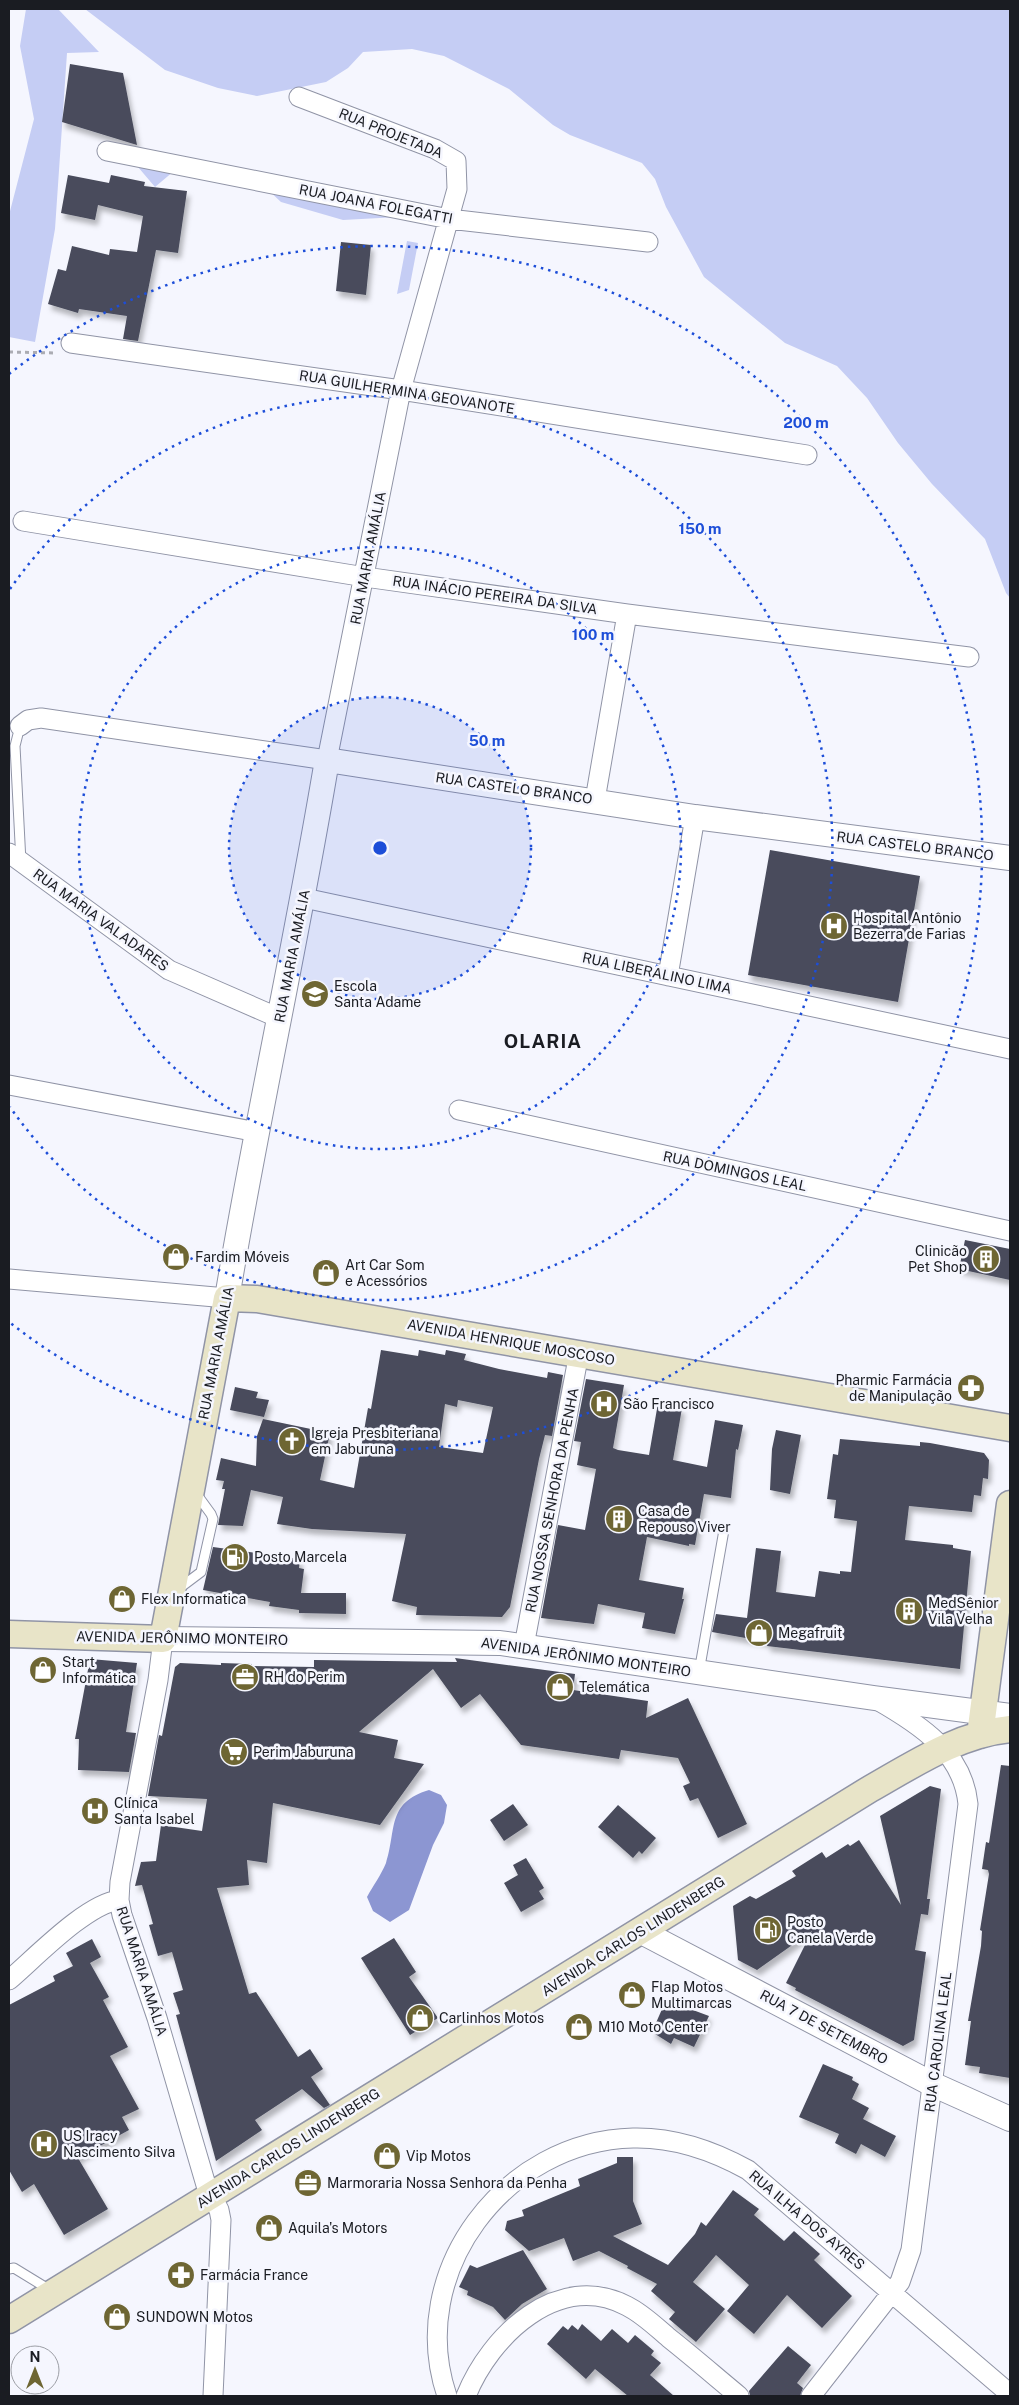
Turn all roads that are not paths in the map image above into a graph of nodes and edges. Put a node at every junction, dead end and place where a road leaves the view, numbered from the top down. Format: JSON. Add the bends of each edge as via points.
{"nodes":[{"id":1,"x":299,"y":97,"type":"dead end"},
{"id":2,"x":107,"y":151,"type":"dead end"},
{"id":3,"x":449,"y":219,"type":"junction"},
{"id":4,"x":648,"y":242,"type":"dead end"},
{"id":5,"x":71,"y":343,"type":"road end"},
{"id":6,"x":401,"y":390,"type":"junction"},
{"id":7,"x":808,"y":455,"type":"dead end"},
{"id":8,"x":23,"y":521,"type":"dead end"},
{"id":9,"x":365,"y":577,"type":"junction"},
{"id":10,"x":627,"y":614,"type":"junction"},
{"id":11,"x":968,"y":657,"type":"dead end"},
{"id":12,"x":20,"y":726,"type":"joint"},
{"id":13,"x":328,"y":760,"type":"junction"},
{"id":14,"x":595,"y":800,"type":"junction"},
{"id":15,"x":695,"y":817,"type":"junction"},
{"id":16,"x":15,"y":857,"type":"edge"},
{"id":17,"x":1010,"y":858,"type":"edge"},
{"id":18,"x":304,"y":898,"type":"junction"},
{"id":19,"x":668,"y":976,"type":"junction"},
{"id":20,"x":279,"y":1018,"type":"junction"},
{"id":21,"x":1010,"y":1049,"type":"edge"},
{"id":22,"x":9,"y":1085,"type":"edge"},
{"id":23,"x":459,"y":1110,"type":"dead end"},
{"id":24,"x":257,"y":1132,"type":"junction"},
{"id":25,"x":1010,"y":1231,"type":"edge"},
{"id":26,"x":9,"y":1279,"type":"edge"},
{"id":27,"x":227,"y":1298,"type":"junction"},
{"id":28,"x":579,"y":1353,"type":"junction"},
{"id":29,"x":1010,"y":1428,"type":"edge"},
{"id":30,"x":1010,"y":1504,"type":"edge"},
{"id":31,"x":724,"y":1530,"type":"dead end"},
{"id":32,"x":9,"y":1634,"type":"edge"},
{"id":33,"x":163,"y":1639,"type":"junction"},
{"id":34,"x":524,"y":1646,"type":"junction"},
{"id":35,"x":699,"y":1672,"type":"junction"},
{"id":36,"x":874,"y":1698,"type":"junction"},
{"id":37,"x":1010,"y":1716,"type":"edge"},
{"id":38,"x":982,"y":1724,"type":"junction"},
{"id":39,"x":1010,"y":1729,"type":"edge"},
{"id":40,"x":944,"y":1748,"type":"junction"},
{"id":41,"x":119,"y":1900,"type":"junction"},
{"id":42,"x":640,"y":1931,"type":"junction"},
{"id":43,"x":9,"y":1980,"type":"edge"},
{"id":44,"x":932,"y":2084,"type":"junction"},
{"id":45,"x":1010,"y":2119,"type":"edge"},
{"id":46,"x":212,"y":2195,"type":"junction"},
{"id":47,"x":9,"y":2269,"type":"edge"},
{"id":48,"x":54,"y":2292,"type":"junction"},
{"id":49,"x":893,"y":2292,"type":"junction"},
{"id":50,"x":9,"y":2320,"type":"edge"},
{"id":51,"x":1010,"y":2394,"type":"edge"},
{"id":52,"x":213,"y":2396,"type":"edge"},
{"id":53,"x":447,"y":2396,"type":"edge"},
{"id":54,"x":466,"y":2396,"type":"edge"},
{"id":55,"x":739,"y":2396,"type":"edge"},
{"id":56,"x":811,"y":2396,"type":"edge"}],
"edges":[{"from":1,"to":3,"type":"street","name":"RUA PROJETADA","via":[[412,139],[456,161],[457,189]]},
{"from":2,"to":3,"type":"street","name":"RUA JOANA FOLEGATTI"},
{"from":3,"to":4,"type":"street","name":"RUA JOANA FOLEGATTI"},
{"from":3,"to":6,"type":"street","name":"RUA MARIA AMÁLIA"},
{"from":5,"to":6,"type":"street","name":"RUA GUILHERMINA GEOVANOTE"},
{"from":6,"to":7,"type":"street","name":"RUA GUILHERMINA GEOVANOTE"},
{"from":6,"to":9,"type":"street","name":"RUA MARIA AMÁLIA"},
{"from":8,"to":9,"type":"street","name":"RUA INÁCIO PEREIRA DA SILVA"},
{"from":9,"to":10,"type":"street","name":"RUA INÁCIO PEREIRA DA SILVA"},
{"from":9,"to":13,"type":"street","name":"RUA MARIA AMÁLIA"},
{"from":10,"to":11,"type":"street","name":"RUA INÁCIO PEREIRA DA SILVA"},
{"from":10,"to":14,"type":"street"},
{"from":12,"to":13,"type":"street","name":"RUA CASTELO BRANCO","via":[[28,720],[41,718]]},
{"from":12,"to":16,"type":"lane","via":[[15,746]]},
{"from":13,"to":14,"type":"street","name":"RUA CASTELO BRANCO"},
{"from":13,"to":18,"type":"street","name":"RUA MARIA AMÁLIA"},
{"from":14,"to":15,"type":"street","name":"RUA CASTELO BRANCO"},
{"from":15,"to":17,"type":"street","name":"RUA CASTELO BRANCO"},
{"from":15,"to":19,"type":"street"},
{"from":16,"to":20,"type":"street","name":"RUA MARIA VALADARES","via":[[169,970]]},
{"from":18,"to":19,"type":"street","name":"RUA LIBERALINO LIMA"},
{"from":18,"to":20,"type":"street","name":"RUA MARIA AMÁLIA"},
{"from":19,"to":21,"type":"street","name":"RUA LIBERALINO LIMA"},
{"from":20,"to":24,"type":"street","name":"RUA MARIA AMÁLIA"},
{"from":22,"to":24,"type":"street"},
{"from":23,"to":25,"type":"street","name":"RUA DOMINGOS LEAL"},
{"from":24,"to":27,"type":"street","name":"RUA MARIA AMÁLIA"},
{"from":26,"to":27,"type":"street","name":"AVENIDA HENRIQUE MOSCOSO"},
{"from":27,"to":28,"type":"main road","name":"AVENIDA HENRIQUE MOSCOSO","via":[[257,1299]]},
{"from":27,"to":33,"type":"main road","name":"RUA MARIA AMÁLIA"},
{"from":28,"to":29,"type":"main road","name":"AVENIDA HENRIQUE MOSCOSO"},
{"from":28,"to":34,"type":"street","name":"RUA NOSSA SENHORA DA PENHA"},
{"from":30,"to":38,"type":"main road"},
{"from":31,"to":35,"type":"lane"},
{"from":32,"to":33,"type":"main road","name":"AVENIDA JERÔNIMO MONTEIRO"},
{"from":33,"to":34,"type":"street","name":"AVENIDA JERÔNIMO MONTEIRO","via":[[475,1642]]},
{"from":33,"to":41,"type":"street","name":"RUA MARIA AMÁLIA"},
{"from":34,"to":35,"type":"street","name":"AVENIDA JERÔNIMO MONTEIRO"},
{"from":35,"to":36,"type":"street","name":"AVENIDA JERÔNIMO MONTEIRO"},
{"from":36,"to":38,"type":"street","name":"AVENIDA JERÔNIMO MONTEIRO"},
{"from":36,"to":40,"type":"street","name":"RUA CAROLINA LEAL"},
{"from":37,"to":38,"type":"street","name":"AVENIDA JERÔNIMO MONTEIRO"},
{"from":38,"to":39,"type":"main road","name":"AVENIDA CARLOS LINDENBERG"},
{"from":38,"to":40,"type":"main road","name":"AVENIDA CARLOS LINDENBERG"},
{"from":40,"to":42,"type":"main road","name":"AVENIDA CARLOS LINDENBERG","via":[[870,1789]]},
{"from":40,"to":44,"type":"street","name":"RUA CAROLINA LEAL","via":[[963,1778],[968,1804]]},
{"from":41,"to":43,"type":"street","via":[[89,1912]]},
{"from":41,"to":46,"type":"street","name":"RUA MARIA AMÁLIA","via":[[206,2185]]},
{"from":42,"to":44,"type":"street","name":"RUA 7 DE SETEMBRO"},
{"from":42,"to":46,"type":"main road","name":"AVENIDA CARLOS LINDENBERG"},
{"from":44,"to":45,"type":"street","name":"RUA 7 DE SETEMBRO"},
{"from":44,"to":49,"type":"street","name":"RUA CAROLINA LEAL","via":[[911,2250]]},
{"from":46,"to":48,"type":"main road","name":"AVENIDA CARLOS LINDENBERG"},
{"from":46,"to":52,"type":"street","name":"RUA MARIA AMÁLIA","via":[[219,2210],[222,2232]]},
{"from":47,"to":48,"type":"lane","via":[[14,2268]]},
{"from":48,"to":50,"type":"main road","name":"AVENIDA CARLOS LINDENBERG"},
{"from":49,"to":51,"type":"street","name":"RUA ILHA DOS AYRES"},
{"from":49,"to":53,"type":"street","name":"RUA ILHA DOS AYRES","via":[[768,2185],[727,2158],[681,2142],[657,2139],[608,2140],[584,2145],[561,2153],[519,2177],[484,2210],[458,2249],[448,2271],[438,2318],[439,2365]]},
{"from":49,"to":56,"type":"street","name":"RUA CAROLINA LEAL"},
{"from":54,"to":55,"type":"street","via":[[484,2360],[513,2328],[551,2302],[582,2296],[612,2300],[638,2312]]}]}
